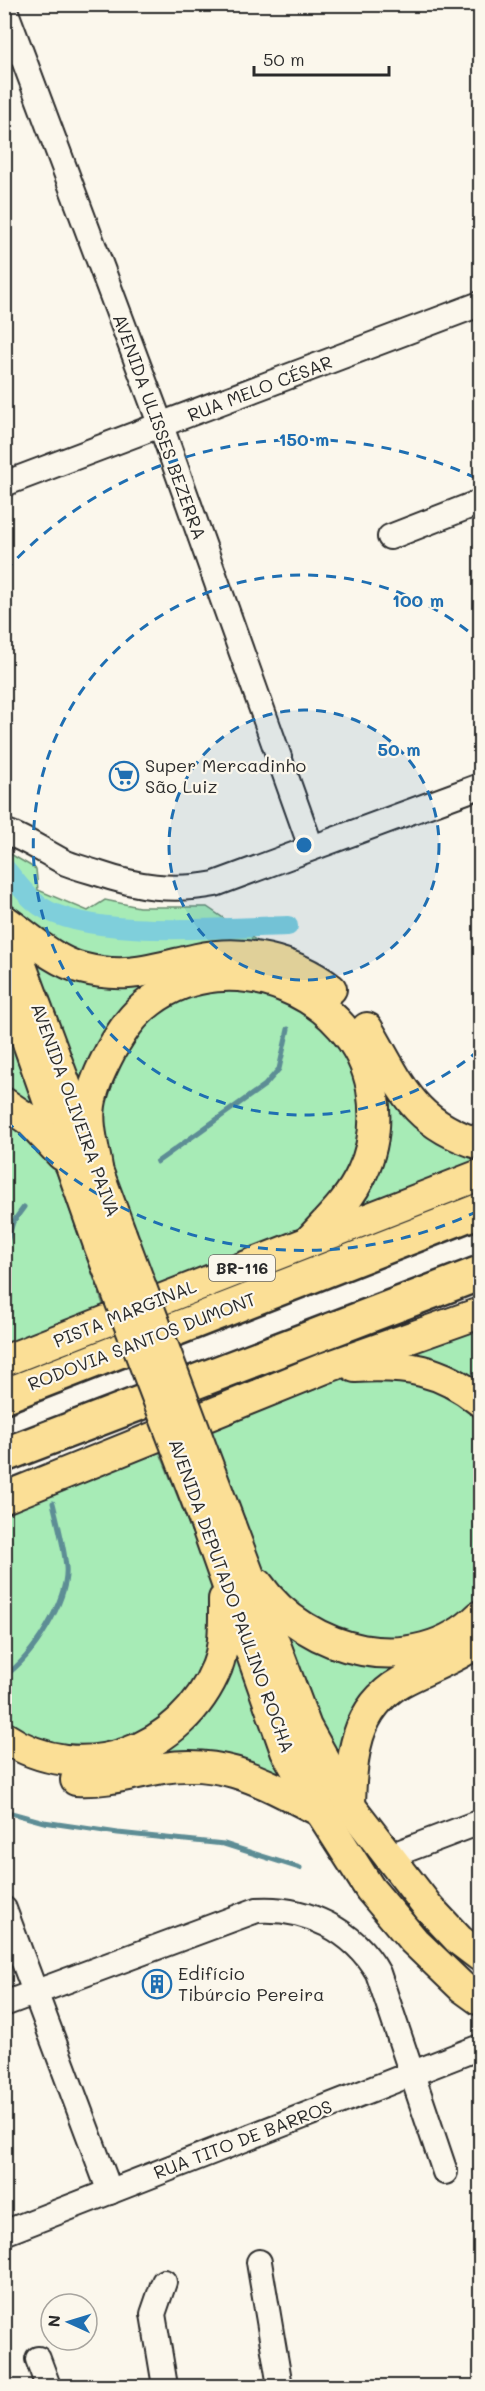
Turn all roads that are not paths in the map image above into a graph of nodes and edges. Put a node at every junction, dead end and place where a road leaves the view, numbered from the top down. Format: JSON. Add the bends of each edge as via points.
{"nodes":[{"id":1,"x":4,"y":7,"type":"edge"},
{"id":2,"x":480,"y":304,"type":"edge"},
{"id":3,"x":161,"y":426,"type":"junction"},
{"id":4,"x":4,"y":484,"type":"edge"},
{"id":5,"x":480,"y":502,"type":"edge"},
{"id":6,"x":390,"y":537,"type":"dead end"},
{"id":7,"x":480,"y":786,"type":"edge"},
{"id":8,"x":4,"y":831,"type":"edge"},
{"id":9,"x":311,"y":847,"type":"junction"},
{"id":10,"x":4,"y":920,"type":"edge"},
{"id":11,"x":4,"y":983,"type":"edge"},
{"id":12,"x":4,"y":1103,"type":"edge"},
{"id":13,"x":480,"y":1144,"type":"edge"},
{"id":14,"x":83,"y":1165,"type":"junction"},
{"id":15,"x":480,"y":1175,"type":"edge"},
{"id":16,"x":480,"y":1210,"type":"edge"},
{"id":17,"x":110,"y":1239,"type":"joint"},
{"id":18,"x":309,"y":1241,"type":"junction"},
{"id":19,"x":480,"y":1273,"type":"edge"},
{"id":20,"x":480,"y":1313,"type":"edge"},
{"id":21,"x":4,"y":1361,"type":"edge"},
{"id":22,"x":325,"y":1368,"type":"junction"},
{"id":23,"x":4,"y":1396,"type":"edge"},
{"id":24,"x":480,"y":1401,"type":"edge"},
{"id":25,"x":4,"y":1455,"type":"edge"},
{"id":26,"x":4,"y":1498,"type":"edge"},
{"id":27,"x":235,"y":1572,"type":"junction"},
{"id":28,"x":480,"y":1616,"type":"edge"},
{"id":29,"x":480,"y":1641,"type":"edge"},
{"id":30,"x":4,"y":1737,"type":"edge"},
{"id":31,"x":4,"y":1760,"type":"edge"},
{"id":32,"x":350,"y":1806,"type":"junction"},
{"id":33,"x":320,"y":1811,"type":"junction"},
{"id":34,"x":480,"y":1822,"type":"edge"},
{"id":35,"x":390,"y":1856,"type":"junction"},
{"id":36,"x":4,"y":1909,"type":"edge"},
{"id":37,"x":480,"y":1956,"type":"edge"},
{"id":38,"x":36,"y":1992,"type":"junction"},
{"id":39,"x":480,"y":2000,"type":"edge"},
{"id":40,"x":4,"y":2004,"type":"edge"},
{"id":41,"x":480,"y":2047,"type":"edge"},
{"id":42,"x":413,"y":2074,"type":"junction"},
{"id":43,"x":445,"y":2172,"type":"dead end"},
{"id":44,"x":110,"y":2192,"type":"junction"},
{"id":45,"x":4,"y":2233,"type":"edge"},
{"id":46,"x":259,"y":2262,"type":"dead end"},
{"id":47,"x":164,"y":2282,"type":"dead end"},
{"id":48,"x":38,"y":2359,"type":"dead end"},
{"id":49,"x":48,"y":2386,"type":"edge"},
{"id":50,"x":165,"y":2386,"type":"edge"},
{"id":51,"x":280,"y":2386,"type":"edge"}],
"edges":[{"from":1,"to":3,"type":"street","name":"AVENIDA ULISSES BEZERRA"},
{"from":2,"to":3,"type":"street","name":"RUA MELO CÉSAR"},
{"from":3,"to":4,"type":"street","name":"RUA MELO CÉSAR"},
{"from":3,"to":9,"type":"street","name":"AVENIDA ULISSES BEZERRA"},
{"from":5,"to":6,"type":"street"},
{"from":7,"to":9,"type":"street"},
{"from":8,"to":9,"type":"street","via":[[69,864],[149,888],[191,889],[215,884]]},
{"from":10,"to":13,"type":"main road","via":[[56,956],[98,971],[130,974],[228,955],[289,964],[313,976],[354,1010],[416,1108],[443,1130]]},
{"from":10,"to":14,"type":"main road","name":"AVENIDA OLIVEIRA PAIVA"},
{"from":11,"to":14,"type":"main road","name":"AVENIDA OLIVEIRA PAIVA"},
{"from":12,"to":14,"type":"main road"},
{"from":14,"to":17,"type":"main road","name":"AVENIDA OLIVEIRA PAIVA"},
{"from":14,"to":18,"type":"main road","via":[[90,1105],[103,1065],[127,1023],[150,1001],[176,987],[218,976],[263,980],[289,988],[323,1007],[348,1033],[364,1059],[373,1097],[373,1141],[362,1174],[351,1193]]},
{"from":15,"to":18,"type":"main road","name":"PISTA MARGINAL","number":"BR-116"},
{"from":16,"to":23,"type":"highway","name":"RODOVIA SANTOS DUMONT","number":"BR-116"},
{"from":17,"to":27,"type":"main road","name":"AVENIDA DEPUTADO PAULINO ROCHA","bridge":true},
{"from":18,"to":21,"type":"main road","name":"PISTA MARGINAL","number":"BR-116"},
{"from":19,"to":25,"type":"highway"},
{"from":20,"to":22,"type":"main road"},
{"from":22,"to":24,"type":"main road","via":[[395,1366],[426,1371],[453,1382]]},
{"from":22,"to":26,"type":"main road"},
{"from":27,"to":28,"type":"main road","via":[[298,1622],[331,1642],[371,1653],[397,1653],[432,1645]]},
{"from":27,"to":30,"type":"main road","via":[[217,1666],[193,1706],[162,1736],[127,1754],[71,1760],[51,1758]]},
{"from":27,"to":32,"type":"main road","name":"AVENIDA DEPUTADO PAULINO ROCHA","via":[[306,1727]]},
{"from":27,"to":33,"type":"main road","name":"AVENIDA DEPUTADO PAULINO ROCHA","via":[[286,1751]]},
{"from":29,"to":32,"type":"main road","via":[[399,1684],[366,1716],[351,1767]]},
{"from":31,"to":33,"type":"main road","via":[[44,1776],[80,1781],[180,1766],[222,1768],[253,1778]]},
{"from":32,"to":35,"type":"main road","name":"AVENIDA DEPUTADO PAULINO ROCHA"},
{"from":33,"to":39,"type":"main road","name":"AVENIDA DEPUTADO PAULINO ROCHA","via":[[370,1889],[414,1941]]},
{"from":34,"to":35,"type":"street"},
{"from":35,"to":37,"type":"main road","name":"AVENIDA DEPUTADO PAULINO ROCHA","via":[[429,1908]]},
{"from":36,"to":38,"type":"street"},
{"from":38,"to":40,"type":"street"},
{"from":38,"to":42,"type":"street","via":[[257,1910],[288,1911],[330,1925],[350,1939],[372,1963]]},
{"from":38,"to":44,"type":"street"},
{"from":41,"to":42,"type":"street","name":"RUA TITO DE BARROS"},
{"from":42,"to":43,"type":"street","via":[[415,2090]]},
{"from":42,"to":44,"type":"street","name":"RUA TITO DE BARROS"},
{"from":44,"to":45,"type":"street","name":"RUA TITO DE BARROS"},
{"from":46,"to":51,"type":"street"},
{"from":47,"to":50,"type":"street","via":[[153,2314]]},
{"from":48,"to":49,"type":"street"}]}
